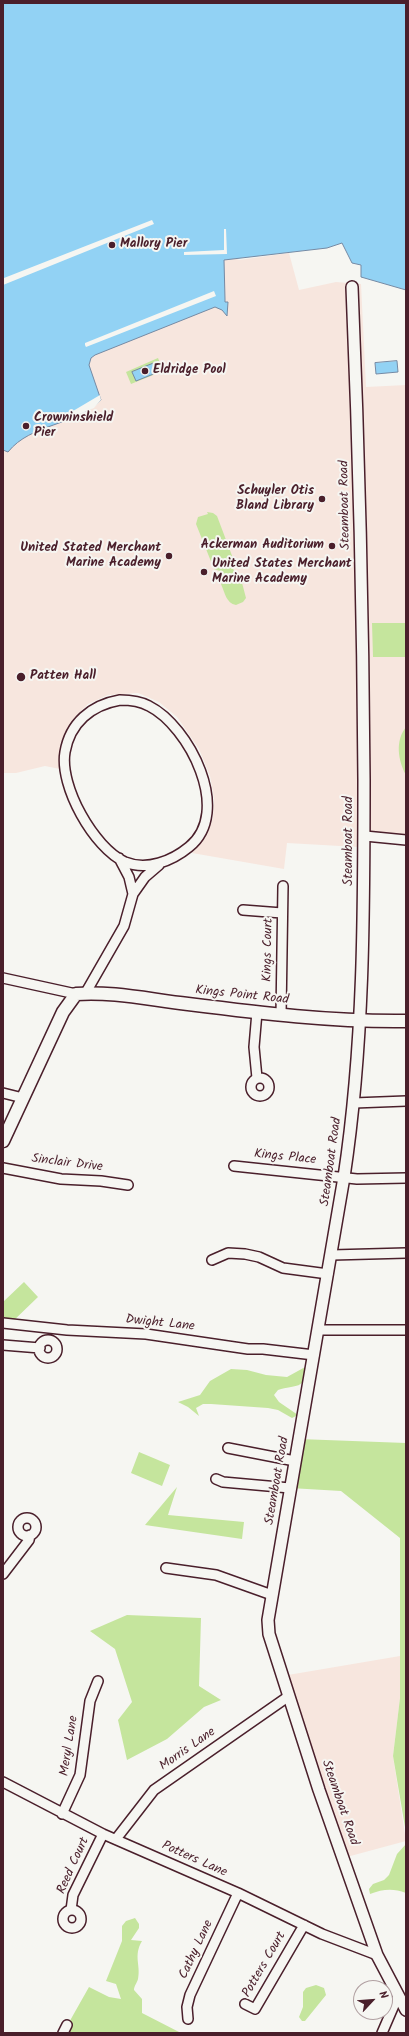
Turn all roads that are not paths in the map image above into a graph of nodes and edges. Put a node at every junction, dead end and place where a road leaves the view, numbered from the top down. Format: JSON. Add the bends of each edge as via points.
{"nodes":[{"id":1,"x":352,"y":287,"type":"dead end"},
{"id":2,"x":365,"y":836,"type":"junction"},
{"id":3,"x":406,"y":840,"type":"edge"},
{"id":4,"x":118,"y":858,"type":"junction"},
{"id":5,"x":159,"y":865,"type":"junction"},
{"id":6,"x":283,"y":886,"type":"dead end"},
{"id":7,"x":133,"y":894,"type":"junction"},
{"id":8,"x":243,"y":910,"type":"dead end"},
{"id":9,"x":282,"y":913,"type":"junction"},
{"id":10,"x":3,"y":978,"type":"edge"},
{"id":11,"x":80,"y":994,"type":"junction"},
{"id":12,"x":257,"y":1012,"type":"junction"},
{"id":13,"x":281,"y":1015,"type":"junction"},
{"id":14,"x":406,"y":1021,"type":"edge"},
{"id":15,"x":360,"y":1022,"type":"junction"},
{"id":16,"x":257,"y":1078,"type":"dead end"},
{"id":17,"x":3,"y":1093,"type":"edge"},
{"id":18,"x":23,"y":1098,"type":"junction"},
{"id":19,"x":406,"y":1101,"type":"edge"},
{"id":20,"x":354,"y":1103,"type":"junction"},
{"id":21,"x":3,"y":1141,"type":"edge"},
{"id":22,"x":234,"y":1166,"type":"dead end"},
{"id":23,"x":3,"y":1168,"type":"edge"},
{"id":24,"x":344,"y":1177,"type":"junction"},
{"id":25,"x":406,"y":1178,"type":"edge"},
{"id":26,"x":128,"y":1185,"type":"dead end"},
{"id":27,"x":406,"y":1253,"type":"edge"},
{"id":28,"x":332,"y":1255,"type":"junction"},
{"id":29,"x":212,"y":1260,"type":"dead end"},
{"id":30,"x":328,"y":1274,"type":"junction"},
{"id":31,"x":3,"y":1323,"type":"edge"},
{"id":32,"x":318,"y":1330,"type":"junction"},
{"id":33,"x":406,"y":1330,"type":"edge"},
{"id":34,"x":3,"y":1345,"type":"edge"},
{"id":35,"x":40,"y":1348,"type":"dead end"},
{"id":36,"x":314,"y":1355,"type":"junction"},
{"id":37,"x":228,"y":1448,"type":"dead end"},
{"id":38,"x":295,"y":1461,"type":"junction"},
{"id":39,"x":216,"y":1479,"type":"dead end"},
{"id":40,"x":290,"y":1488,"type":"junction"},
{"id":41,"x":30,"y":1535,"type":"dead end"},
{"id":42,"x":166,"y":1568,"type":"dead end"},
{"id":43,"x":3,"y":1574,"type":"edge"},
{"id":44,"x":272,"y":1595,"type":"junction"},
{"id":45,"x":98,"y":1681,"type":"dead end"},
{"id":46,"x":289,"y":1696,"type":"junction"},
{"id":47,"x":3,"y":1782,"type":"edge"},
{"id":48,"x":62,"y":1814,"type":"junction"},
{"id":49,"x":103,"y":1834,"type":"junction"},
{"id":50,"x":116,"y":1839,"type":"junction"},
{"id":51,"x":238,"y":1894,"type":"junction"},
{"id":52,"x":71,"y":1910,"type":"dead end"},
{"id":53,"x":304,"y":1925,"type":"junction"},
{"id":54,"x":377,"y":1955,"type":"junction"},
{"id":55,"x":398,"y":1996,"type":"junction"},
{"id":56,"x":245,"y":2004,"type":"dead end"},
{"id":57,"x":406,"y":2010,"type":"edge"},
{"id":58,"x":188,"y":2019,"type":"dead end"},
{"id":59,"x":382,"y":2033,"type":"edge"}],
"edges":[{"from":1,"to":2,"type":"street","name":"Steamboat Road","via":[[360,501]]},
{"from":2,"to":3,"type":"street"},
{"from":2,"to":15,"type":"street","name":"Steamboat Road"},
{"from":4,"to":5,"type":"street","via":[[126,862]]},
{"from":4,"to":5,"type":"street","via":[[103,846],[82,816],[69,784],[65,754],[69,738],[76,726],[91,710],[108,702],[136,701],[159,712],[180,731],[194,754],[206,791],[206,815],[200,833],[192,845],[181,854]]},
{"from":4,"to":7,"type":"street","via":[[129,877]]},
{"from":5,"to":7,"type":"street","via":[[145,877]]},
{"from":6,"to":9,"type":"street","name":"Kings Court"},
{"from":7,"to":11,"type":"street","via":[[121,932]]},
{"from":8,"to":9,"type":"street"},
{"from":9,"to":13,"type":"street","name":"Kings Court"},
{"from":10,"to":11,"type":"street"},
{"from":11,"to":12,"type":"main road","name":"Kings Point Road"},
{"from":11,"to":18,"type":"main road","via":[[63,1012]]},
{"from":12,"to":13,"type":"main road","name":"Kings Point Road"},
{"from":12,"to":16,"type":"street","via":[[254,1047]]},
{"from":13,"to":15,"type":"main road","name":"Kings Point Road"},
{"from":14,"to":15,"type":"main road","name":"Kings Point Road"},
{"from":15,"to":20,"type":"street","name":"Steamboat Road"},
{"from":17,"to":18,"type":"street"},
{"from":18,"to":21,"type":"main road"},
{"from":19,"to":20,"type":"street"},
{"from":20,"to":24,"type":"street","name":"Steamboat Road"},
{"from":22,"to":24,"type":"street","name":"Kings Place"},
{"from":23,"to":26,"type":"street","name":"Sinclair Drive","via":[[61,1179]]},
{"from":24,"to":25,"type":"street","name":"Kings Place"},
{"from":24,"to":28,"type":"street","name":"Steamboat Road"},
{"from":27,"to":28,"type":"street"},
{"from":28,"to":30,"type":"street","name":"Steamboat Road"},
{"from":29,"to":30,"type":"street","via":[[228,1253],[245,1254],[259,1257],[283,1268]]},
{"from":30,"to":32,"type":"street","name":"Steamboat Road"},
{"from":31,"to":36,"type":"street","name":"Dwight Lane","via":[[67,1330],[146,1334],[248,1349]]},
{"from":32,"to":33,"type":"street"},
{"from":32,"to":36,"type":"street","name":"Steamboat Road"},
{"from":34,"to":35,"type":"street"},
{"from":36,"to":38,"type":"street","name":"Steamboat Road"},
{"from":37,"to":38,"type":"street"},
{"from":38,"to":40,"type":"street","name":"Steamboat Road"},
{"from":39,"to":40,"type":"street","via":[[223,1482]]},
{"from":40,"to":44,"type":"street","name":"Steamboat Road"},
{"from":41,"to":43,"type":"street","via":[[29,1540]]},
{"from":42,"to":44,"type":"street","via":[[216,1575]]},
{"from":44,"to":46,"type":"street","name":"Steamboat Road","via":[[268,1620],[269,1634]]},
{"from":45,"to":48,"type":"street","name":"Meryl Lane","via":[[90,1701],[80,1775]]},
{"from":46,"to":50,"type":"street","name":"Morris Lane","via":[[154,1790]]},
{"from":46,"to":54,"type":"street","name":"Steamboat Road"},
{"from":47,"to":48,"type":"street","name":"Potters Lane"},
{"from":48,"to":49,"type":"street","name":"Potters Lane"},
{"from":49,"to":50,"type":"street","name":"Potters Lane"},
{"from":49,"to":52,"type":"street","name":"Reed Court","via":[[73,1895]]},
{"from":50,"to":51,"type":"street","name":"Potters Lane"},
{"from":51,"to":53,"type":"street","name":"Potters Lane"},
{"from":51,"to":58,"type":"street","name":"Cathy Lane","via":[[190,1995]]},
{"from":53,"to":54,"type":"street","name":"Potters Lane"},
{"from":53,"to":56,"type":"street","name":"Potters Court","via":[[255,2009]]},
{"from":54,"to":55,"type":"street","name":"Steamboat Road"},
{"from":55,"to":57,"type":"street","name":"Steamboat Road"},
{"from":55,"to":59,"type":"street"}]}
